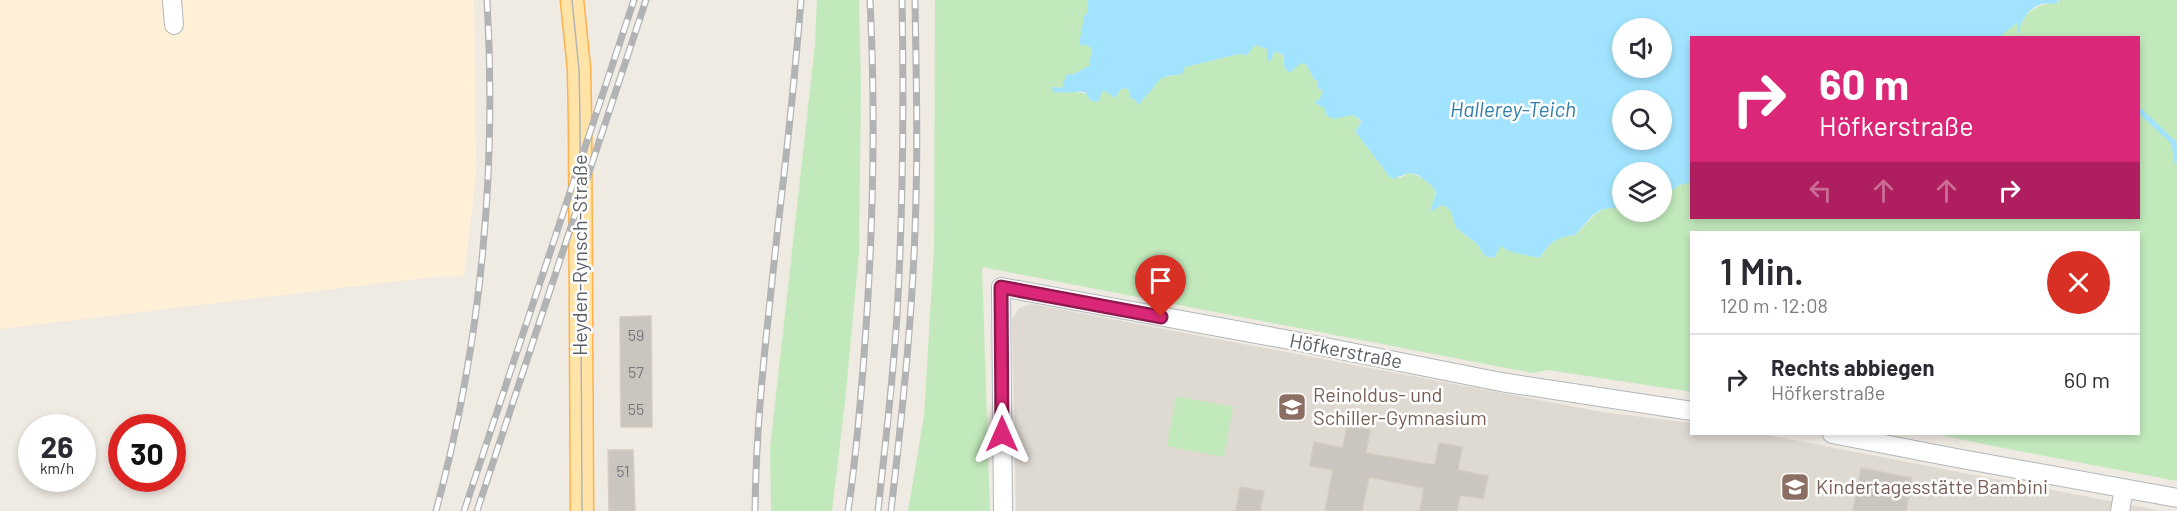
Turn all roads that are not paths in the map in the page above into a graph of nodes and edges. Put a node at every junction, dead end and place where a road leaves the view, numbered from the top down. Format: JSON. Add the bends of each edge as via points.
{"nodes":[{"id":1,"x":172,"y":0,"type":"edge"},
{"id":2,"x":572,"y":0,"type":"edge"},
{"id":3,"x":174,"y":25,"type":"dead end"},
{"id":4,"x":1690,"y":411,"type":"edge"},
{"id":5,"x":1837,"y":435,"type":"edge"},
{"id":6,"x":2124,"y":489,"type":"junction"},
{"id":7,"x":2177,"y":498,"type":"edge"},
{"id":8,"x":582,"y":511,"type":"edge"},
{"id":9,"x":1003,"y":511,"type":"edge"},
{"id":10,"x":2120,"y":511,"type":"edge"}],
"edges":[{"from":1,"to":3,"type":"street"},
{"from":2,"to":8,"type":"main road","name":"Heyden-Rynsch-Straße","via":[[579,69]]},
{"from":4,"to":9,"type":"street","name":"Höfkerstraße","via":[[1501,382],[1001,287]]},
{"from":5,"to":6,"type":"street"},
{"from":6,"to":7,"type":"street"},
{"from":6,"to":10,"type":"street"}]}
